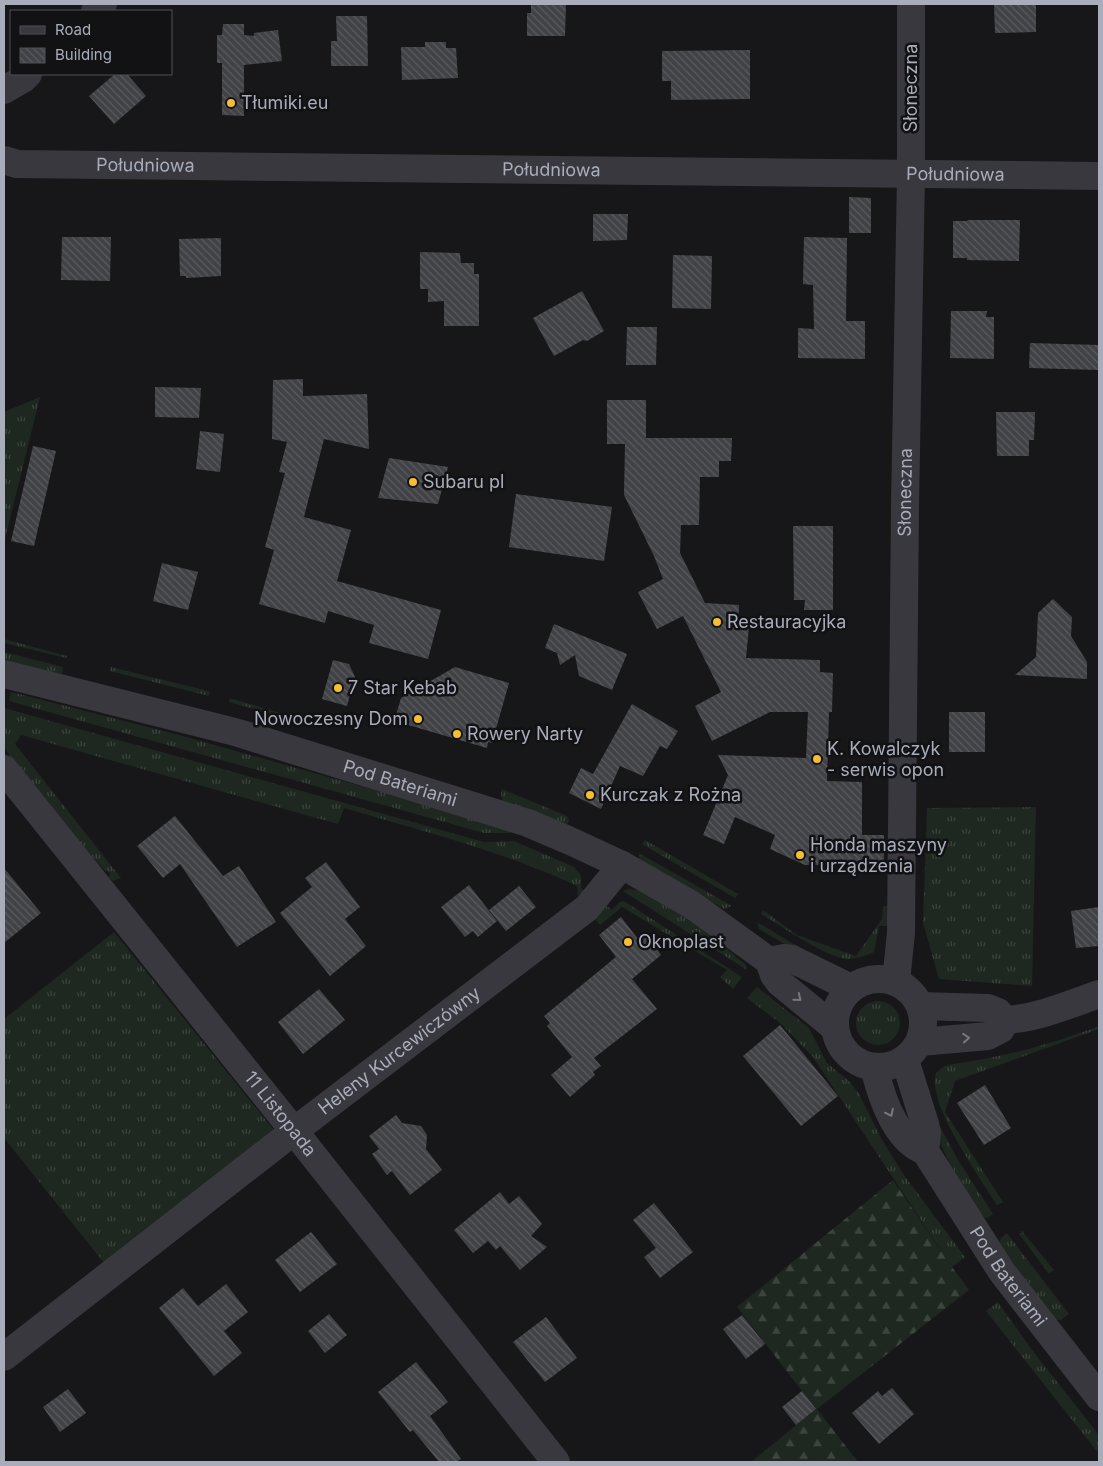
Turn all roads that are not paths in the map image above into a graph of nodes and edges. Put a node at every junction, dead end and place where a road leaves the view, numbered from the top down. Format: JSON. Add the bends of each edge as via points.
{"nodes":[{"id":1,"x":911,"y":4,"type":"edge"},
{"id":2,"x":27,"y":75,"type":"edge"},
{"id":3,"x":4,"y":90,"type":"edge"},
{"id":4,"x":4,"y":160,"type":"edge"},
{"id":5,"x":911,"y":175,"type":"junction"},
{"id":6,"x":1099,"y":176,"type":"edge"},
{"id":7,"x":4,"y":674,"type":"edge"},
{"id":8,"x":4,"y":769,"type":"edge"},
{"id":9,"x":622,"y":866,"type":"junction"},
{"id":10,"x":769,"y":961,"type":"junction"},
{"id":11,"x":896,"y":981,"type":"junction"},
{"id":12,"x":852,"y":988,"type":"junction"},
{"id":13,"x":1099,"y":994,"type":"edge"},
{"id":14,"x":920,"y":1006,"type":"junction"},
{"id":15,"x":1005,"y":1020,"type":"junction"},
{"id":16,"x":835,"y":1028,"type":"junction"},
{"id":17,"x":912,"y":1051,"type":"junction"},
{"id":18,"x":874,"y":1067,"type":"junction"},
{"id":19,"x":294,"y":1130,"type":"junction"},
{"id":20,"x":925,"y":1151,"type":"junction"},
{"id":21,"x":4,"y":1357,"type":"edge"},
{"id":22,"x":1099,"y":1397,"type":"edge"},
{"id":23,"x":556,"y":1462,"type":"edge"}],
"edges":[{"from":1,"to":5,"type":"street","name":"Słoneczna"},
{"from":2,"to":3,"type":"street"},
{"from":4,"to":5,"type":"street","name":"Południowa","via":[[17,164]]},
{"from":5,"to":6,"type":"street","name":"Południowa"},
{"from":5,"to":11,"type":"street","name":"Słoneczna","via":[[902,933]]},
{"from":7,"to":9,"type":"street","name":"Pod Bateriami","via":[[235,732],[499,813],[568,840]]},
{"from":8,"to":19,"type":"street","name":"11 Listopada"},
{"from":9,"to":10,"type":"street","name":"Pod Bateriami","via":[[692,905]]},
{"from":9,"to":19,"type":"street","name":"Heleny Kurcewiczówny","via":[[587,908]]},
{"from":10,"to":12,"type":"street","via":[[792,959]]},
{"from":10,"to":16,"type":"street","name":"Pod Bateriami","one_way":true,"via":[[780,983]]},
{"from":11,"to":12,"type":"street","via":[[873,979]]},
{"from":11,"to":14,"type":"street","via":[[910,991]]},
{"from":12,"to":16,"type":"street","via":[[838,1007]]},
{"from":13,"to":15,"type":"street","via":[[1039,1016]]},
{"from":14,"to":15,"type":"street","via":[[988,1008]]},
{"from":14,"to":17,"type":"street","via":[[924,1029]]},
{"from":17,"to":15,"type":"street","one_way":true,"via":[[988,1036],[1001,1029]]},
{"from":16,"to":18,"type":"street","name":"Pod Bateriami","via":[[848,1055]]},
{"from":17,"to":18,"type":"street","via":[[888,1067]]},
{"from":17,"to":20,"type":"street","via":[[926,1133]]},
{"from":18,"to":20,"type":"street","name":"Pod Bateriami","one_way":true,"via":[[891,1116],[910,1144]]},
{"from":19,"to":21,"type":"street","name":"Heleny Kurcewiczówny"},
{"from":19,"to":23,"type":"street","name":"11 Listopada"},
{"from":20,"to":22,"type":"street","name":"Pod Bateriami","via":[[1002,1272]]}]}
